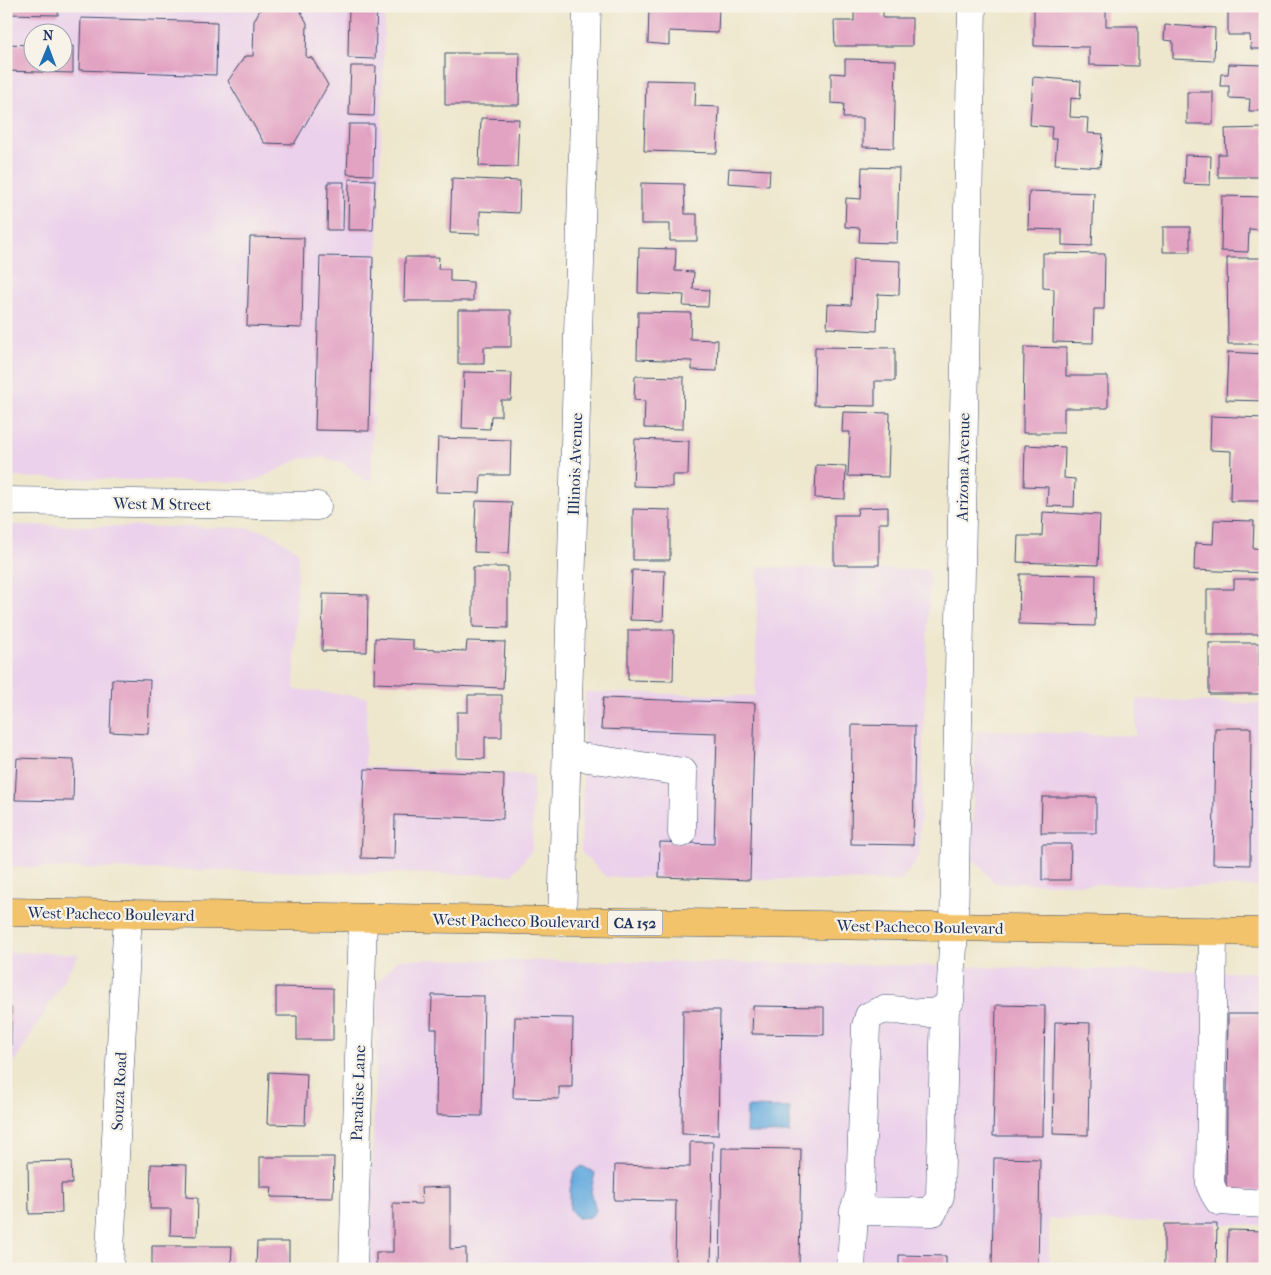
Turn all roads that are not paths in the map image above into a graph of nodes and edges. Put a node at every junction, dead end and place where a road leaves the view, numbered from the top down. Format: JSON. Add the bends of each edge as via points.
{"nodes":[{"id":1,"x":587,"y":6,"type":"edge"},
{"id":2,"x":972,"y":6,"type":"edge"},
{"id":3,"x":6,"y":501,"type":"edge"},
{"id":4,"x":317,"y":506,"type":"dead end"},
{"id":5,"x":567,"y":755,"type":"junction"},
{"id":6,"x":682,"y":833,"type":"dead end"},
{"id":7,"x":6,"y":912,"type":"edge"},
{"id":8,"x":128,"y":914,"type":"junction"},
{"id":9,"x":363,"y":918,"type":"junction"},
{"id":10,"x":562,"y":922,"type":"junction"},
{"id":11,"x":954,"y":928,"type":"junction"},
{"id":12,"x":1213,"y":931,"type":"junction"},
{"id":13,"x":1265,"y":932,"type":"edge"},
{"id":14,"x":945,"y":1008,"type":"junction"},
{"id":15,"x":1265,"y":1204,"type":"edge"},
{"id":16,"x":854,"y":1211,"type":"junction"},
{"id":17,"x":110,"y":1269,"type":"edge"},
{"id":18,"x":353,"y":1269,"type":"edge"},
{"id":19,"x":851,"y":1269,"type":"edge"}],
"edges":[{"from":1,"to":5,"type":"street","name":"Illinois Avenue"},
{"from":2,"to":11,"type":"street","name":"Arizona Avenue"},
{"from":3,"to":4,"type":"street","name":"West M Street"},
{"from":5,"to":6,"type":"street","via":[[683,772]]},
{"from":5,"to":10,"type":"street","name":"Illinois Avenue"},
{"from":7,"to":8,"type":"highway","name":"West Pacheco Boulevard","number":"CA 152"},
{"from":8,"to":9,"type":"highway","name":"West Pacheco Boulevard","number":"CA 152"},
{"from":8,"to":17,"type":"street","name":"Souza Road"},
{"from":9,"to":10,"type":"highway","name":"West Pacheco Boulevard","number":"CA 152"},
{"from":9,"to":18,"type":"street","name":"Paradise Lane"},
{"from":10,"to":11,"type":"highway","name":"West Pacheco Boulevard","number":"CA 152"},
{"from":11,"to":12,"type":"highway","name":"West Pacheco Boulevard","number":"CA 152"},
{"from":11,"to":14,"type":"street","name":"Arizona Avenue","via":[[950,1001]]},
{"from":12,"to":13,"type":"highway","name":"West Pacheco Boulevard","number":"CA 152"},
{"from":12,"to":15,"type":"street","via":[[1210,1184],[1219,1201]]},
{"from":14,"to":16,"type":"street","via":[[934,1013],[882,1010],[869,1016],[860,1193]]},
{"from":14,"to":16,"type":"street","name":"Arizona Avenue","via":[[940,1196],[934,1212]]},
{"from":16,"to":19,"type":"street"}]}
